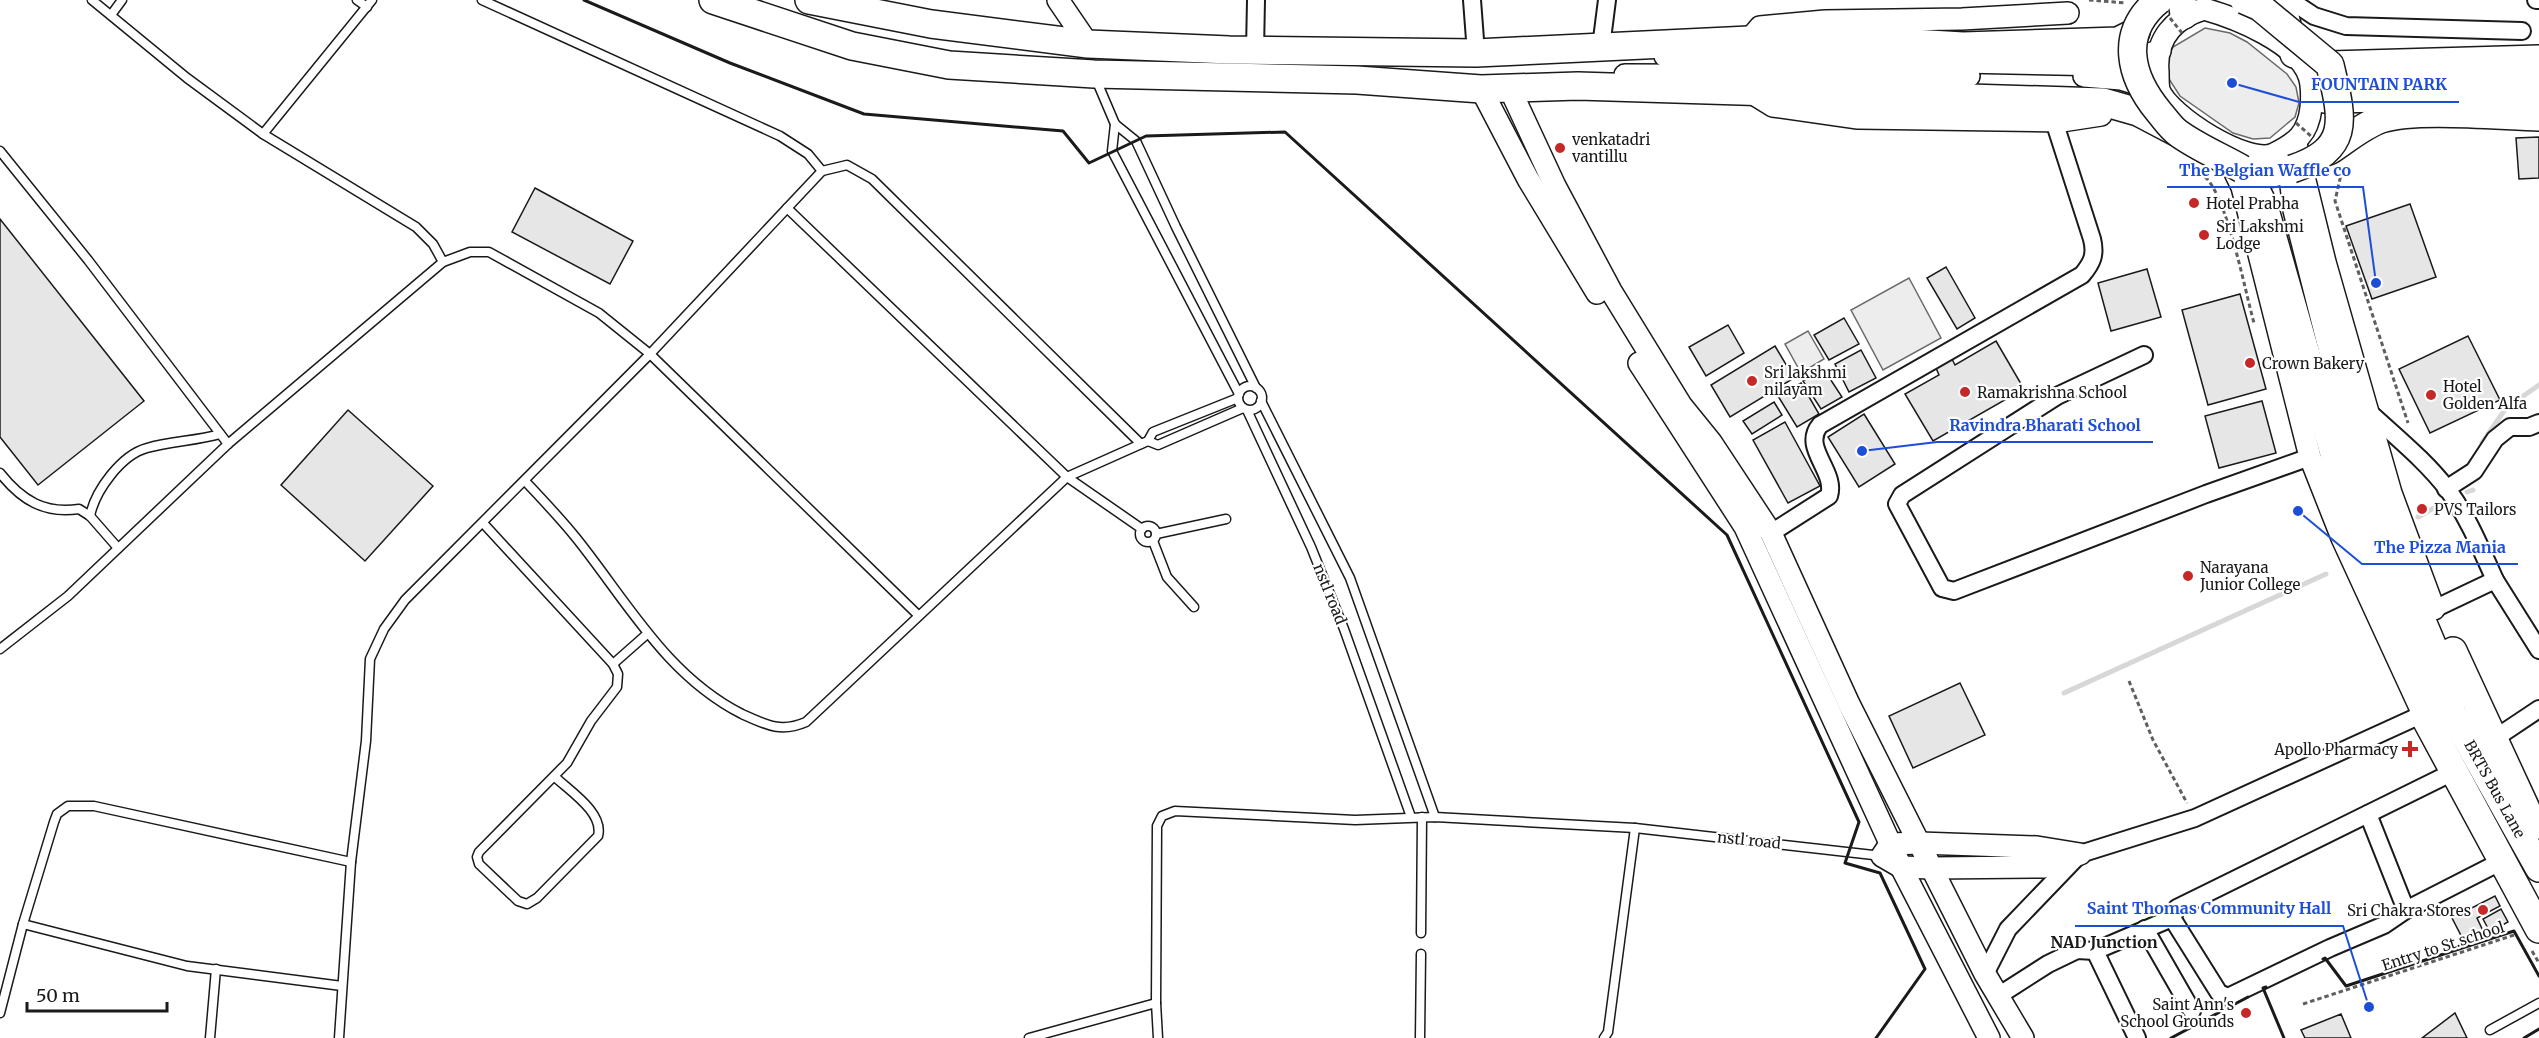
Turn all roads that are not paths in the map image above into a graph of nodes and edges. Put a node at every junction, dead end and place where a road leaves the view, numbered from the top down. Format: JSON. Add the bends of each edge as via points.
{"nodes":[{"id":1,"x":92,"y":0,"type":"edge"},
{"id":2,"x":122,"y":0,"type":"edge"},
{"id":3,"x":357,"y":0,"type":"edge"},
{"id":4,"x":482,"y":0,"type":"edge"},
{"id":5,"x":713,"y":0,"type":"edge"},
{"id":6,"x":809,"y":0,"type":"edge"},
{"id":7,"x":1058,"y":0,"type":"edge"},
{"id":8,"x":1256,"y":0,"type":"edge"},
{"id":9,"x":1472,"y":0,"type":"edge"},
{"id":10,"x":1607,"y":0,"type":"edge"},
{"id":11,"x":2159,"y":0,"type":"edge"},
{"id":12,"x":2244,"y":0,"type":"edge"},
{"id":13,"x":2281,"y":0,"type":"edge"},
{"id":14,"x":2289,"y":0,"type":"edge"},
{"id":15,"x":370,"y":4,"type":"edge"},
{"id":16,"x":2066,"y":7,"type":"edge"},
{"id":17,"x":111,"y":15,"type":"junction"},
{"id":18,"x":2178,"y":27,"type":"edge"},
{"id":19,"x":2522,"y":31,"type":"dead end"},
{"id":20,"x":2136,"y":32,"type":"junction"},
{"id":21,"x":1749,"y":40,"type":"junction"},
{"id":22,"x":1088,"y":44,"type":"junction"},
{"id":23,"x":1588,"y":48,"type":"junction"},
{"id":24,"x":1255,"y":50,"type":"junction"},
{"id":25,"x":1476,"y":53,"type":"junction"},
{"id":26,"x":2294,"y":54,"type":"junction"},
{"id":27,"x":2539,"y":59,"type":"edge"},
{"id":28,"x":2320,"y":73,"type":"junction"},
{"id":29,"x":1094,"y":74,"type":"junction"},
{"id":30,"x":2539,"y":80,"type":"edge"},
{"id":31,"x":1578,"y":86,"type":"junction"},
{"id":32,"x":1481,"y":88,"type":"junction"},
{"id":33,"x":1510,"y":89,"type":"junction"},
{"id":34,"x":2159,"y":90,"type":"junction"},
{"id":35,"x":1752,"y":93,"type":"junction"},
{"id":36,"x":2539,"y":99,"type":"edge"},
{"id":37,"x":2306,"y":109,"type":"junction"},
{"id":38,"x":2101,"y":116,"type":"dead end"},
{"id":39,"x":2539,"y":117,"type":"edge"},
{"id":40,"x":2054,"y":121,"type":"junction"},
{"id":41,"x":1114,"y":124,"type":"junction"},
{"id":42,"x":2176,"y":132,"type":"junction"},
{"id":43,"x":263,"y":134,"type":"junction"},
{"id":44,"x":2220,"y":142,"type":"junction"},
{"id":45,"x":2292,"y":148,"type":"junction"},
{"id":46,"x":2329,"y":151,"type":"junction"},
{"id":47,"x":0,"y":152,"type":"edge"},
{"id":48,"x":2242,"y":169,"type":"junction"},
{"id":49,"x":822,"y":171,"type":"junction"},
{"id":50,"x":787,"y":208,"type":"junction"},
{"id":51,"x":443,"y":262,"type":"junction"},
{"id":52,"x":650,"y":354,"type":"junction"},
{"id":53,"x":2144,"y":355,"type":"dead end"},
{"id":54,"x":1256,"y":388,"type":"junction"},
{"id":55,"x":1238,"y":396,"type":"junction"},
{"id":56,"x":1261,"y":401,"type":"junction"},
{"id":57,"x":1245,"y":409,"type":"junction"},
{"id":58,"x":2369,"y":412,"type":"junction"},
{"id":59,"x":2539,"y":423,"type":"edge"},
{"id":60,"x":220,"y":434,"type":"junction"},
{"id":61,"x":1144,"y":443,"type":"junction"},
{"id":62,"x":228,"y":444,"type":"junction"},
{"id":63,"x":2310,"y":458,"type":"junction"},
{"id":64,"x":0,"y":473,"type":"edge"},
{"id":65,"x":1067,"y":477,"type":"junction"},
{"id":66,"x":525,"y":481,"type":"junction"},
{"id":67,"x":2446,"y":489,"type":"junction"},
{"id":68,"x":90,"y":516,"type":"junction"},
{"id":69,"x":1226,"y":519,"type":"dead end"},
{"id":70,"x":483,"y":523,"type":"junction"},
{"id":71,"x":1142,"y":529,"type":"junction"},
{"id":72,"x":1771,"y":533,"type":"junction"},
{"id":73,"x":1155,"y":537,"type":"junction"},
{"id":74,"x":118,"y":548,"type":"junction"},
{"id":75,"x":2495,"y":580,"type":"junction"},
{"id":76,"x":1194,"y":607,"type":"dead end"},
{"id":77,"x":2434,"y":609,"type":"junction"},
{"id":78,"x":918,"y":615,"type":"junction"},
{"id":79,"x":647,"y":634,"type":"junction"},
{"id":80,"x":0,"y":649,"type":"edge"},
{"id":81,"x":2539,"y":650,"type":"edge"},
{"id":82,"x":613,"y":664,"type":"junction"},
{"id":83,"x":2432,"y":676,"type":"junction"},
{"id":84,"x":2539,"y":709,"type":"edge"},
{"id":85,"x":2423,"y":714,"type":"junction"},
{"id":86,"x":2494,"y":739,"type":"junction"},
{"id":87,"x":2453,"y":772,"type":"junction"},
{"id":88,"x":555,"y":777,"type":"junction"},
{"id":89,"x":2368,"y":814,"type":"junction"},
{"id":90,"x":1411,"y":817,"type":"junction"},
{"id":91,"x":1422,"y":817,"type":"junction"},
{"id":92,"x":1435,"y":817,"type":"junction"},
{"id":93,"x":1635,"y":828,"type":"junction"},
{"id":94,"x":2539,"y":836,"type":"edge"},
{"id":95,"x":1920,"y":843,"type":"junction"},
{"id":96,"x":1886,"y":850,"type":"junction"},
{"id":97,"x":2080,"y":854,"type":"junction"},
{"id":98,"x":2502,"y":861,"type":"junction"},
{"id":99,"x":351,"y":862,"type":"junction"},
{"id":100,"x":1901,"y":867,"type":"junction"},
{"id":101,"x":1932,"y":868,"type":"junction"},
{"id":102,"x":2539,"y":868,"type":"edge"},
{"id":103,"x":2406,"y":910,"type":"junction"},
{"id":104,"x":2172,"y":918,"type":"junction"},
{"id":105,"x":22,"y":924,"type":"junction"},
{"id":106,"x":2145,"y":929,"type":"junction"},
{"id":107,"x":2530,"y":931,"type":"edge"},
{"id":108,"x":1421,"y":933,"type":"dead end"},
{"id":109,"x":2095,"y":951,"type":"junction"},
{"id":110,"x":1421,"y":954,"type":"dead end"},
{"id":111,"x":216,"y":969,"type":"junction"},
{"id":112,"x":1985,"y":974,"type":"junction"},
{"id":113,"x":342,"y":986,"type":"junction"},
{"id":114,"x":1998,"y":996,"type":"junction"},
{"id":115,"x":2539,"y":1003,"type":"edge"},
{"id":116,"x":1156,"y":1004,"type":"junction"},
{"id":117,"x":2192,"y":1011,"type":"dead end"},
{"id":118,"x":0,"y":1013,"type":"edge"},
{"id":119,"x":2490,"y":1030,"type":"dead end"},
{"id":120,"x":210,"y":1038,"type":"edge"},
{"id":121,"x":339,"y":1038,"type":"edge"},
{"id":122,"x":1029,"y":1038,"type":"edge"},
{"id":123,"x":1158,"y":1038,"type":"edge"},
{"id":124,"x":1420,"y":1038,"type":"edge"},
{"id":125,"x":1604,"y":1038,"type":"edge"},
{"id":126,"x":1989,"y":1038,"type":"edge"},
{"id":127,"x":2023,"y":1038,"type":"edge"},
{"id":128,"x":2137,"y":1038,"type":"edge"}],
"edges":[{"from":1,"to":17,"type":"lane"},
{"from":2,"to":17,"type":"lane"},
{"from":3,"to":15,"type":"lane"},
{"from":4,"to":49,"type":"lane","via":[[780,136],[808,154]]},
{"from":5,"to":29,"type":"main road","via":[[852,46],[949,65]]},
{"from":6,"to":22,"type":"main road","via":[[932,24]]},
{"from":7,"to":22,"type":"street"},
{"from":8,"to":24,"type":"street"},
{"from":9,"to":25,"type":"street"},
{"from":10,"to":23,"type":"street"},
{"from":11,"to":20,"type":"main road","bridge":true,"via":[[2149,8]]},
{"from":12,"to":28,"type":"main road","bridge":true,"via":[[2260,7]]},
{"from":13,"to":26,"type":"main road"},
{"from":14,"to":19,"type":"street","via":[[2314,16],[2346,26]]},
{"from":15,"to":43,"type":"lane"},
{"from":16,"to":21,"type":"street","via":[[1962,19],[1825,21],[1760,27]]},
{"from":17,"to":43,"type":"lane"},
{"from":18,"to":23,"type":"street","via":[[2106,65],[1620,56]]},
{"from":18,"to":26,"type":"street","via":[[2204,9],[2234,17]]},
{"from":18,"to":34,"type":"street","via":[[2157,61]]},
{"from":20,"to":21,"type":"main road","via":[[2118,40],[1963,46]]},
{"from":20,"to":42,"type":"main road","bridge":true,"via":[[2133,68],[2146,95]]},
{"from":21,"to":23,"type":"main road"},
{"from":22,"to":24,"type":"main road"},
{"from":23,"to":25,"type":"main road"},
{"from":24,"to":25,"type":"main road"},
{"from":26,"to":28,"type":"street"},
{"from":27,"to":28,"type":"main road"},
{"from":28,"to":30,"type":"street"},
{"from":28,"to":37,"type":"street"},
{"from":28,"to":46,"type":"main road","bridge":true,"via":[[2340,125]]},
{"from":29,"to":32,"type":"main road","via":[[1357,80]]},
{"from":29,"to":41,"type":"lane"},
{"from":31,"to":33,"type":"main road"},
{"from":31,"to":34,"type":"street","via":[[1619,75],[2040,75],[2121,79]]},
{"from":31,"to":35,"type":"main road"},
{"from":32,"to":33,"type":"main road"},
{"from":32,"to":96,"type":"street","via":[[1528,179],[1665,407],[1745,527]]},
{"from":33,"to":72,"type":"street","via":[[1555,186],[1611,291],[1681,405],[1711,442]]},
{"from":34,"to":44,"type":"street","via":[[2177,114]]},
{"from":35,"to":40,"type":"street","via":[[1773,106],[1858,118]]},
{"from":35,"to":42,"type":"main road","via":[[2103,102],[2138,112]]},
{"from":36,"to":37,"type":"street","via":[[2424,99]]},
{"from":37,"to":45,"type":"street","via":[[2309,122]]},
{"from":38,"to":40,"type":"street"},
{"from":39,"to":46,"type":"main road","via":[[2416,115],[2382,119]]},
{"from":40,"to":72,"type":"street","via":[[2092,239],[2095,252],[2091,264],[2082,275],[1820,425],[1812,440],[1830,482],[1829,496]]},
{"from":41,"to":54,"type":"lane","via":[[1136,141]]},
{"from":41,"to":55,"type":"lane","name":"nstl road","via":[[1112,151]]},
{"from":42,"to":48,"type":"main road","bridge":true},
{"from":43,"to":51,"type":"lane","via":[[416,227],[433,244]]},
{"from":44,"to":45,"type":"street","via":[[2269,156]]},
{"from":44,"to":63,"type":"street","via":[[2242,187]]},
{"from":45,"to":46,"type":"main road","bridge":true,"via":[[2312,162]]},
{"from":45,"to":48,"type":"main road","via":[[2264,175]]},
{"from":45,"to":58,"type":"street"},
{"from":45,"to":83,"type":"main road","via":[[2299,221],[2360,458]]},
{"from":47,"to":60,"type":"lane"},
{"from":48,"to":83,"type":"main road","via":[[2264,206],[2339,471]]},
{"from":49,"to":50,"type":"lane"},
{"from":49,"to":61,"type":"lane","via":[[847,165],[872,179]]},
{"from":50,"to":52,"type":"lane"},
{"from":50,"to":65,"type":"lane"},
{"from":51,"to":52,"type":"lane","via":[[470,252],[489,252],[599,313]]},
{"from":51,"to":62,"type":"lane"},
{"from":52,"to":66,"type":"lane"},
{"from":52,"to":78,"type":"lane"},
{"from":53,"to":63,"type":"street","via":[[2057,396],[1902,495],[1897,504],[1942,588],[1954,591]]},
{"from":54,"to":55,"type":"lane","via":[[1244,388]]},
{"from":54,"to":56,"type":"lane"},
{"from":55,"to":57,"type":"lane","name":"nstl road"},
{"from":55,"to":61,"type":"lane","via":[[1153,432]]},
{"from":56,"to":57,"type":"lane","via":[[1257,408]]},
{"from":56,"to":92,"type":"lane","via":[[1350,578]]},
{"from":57,"to":61,"type":"lane","via":[[1158,445]]},
{"from":57,"to":90,"type":"lane","name":"nstl road","via":[[1311,547]]},
{"from":58,"to":67,"type":"street"},
{"from":58,"to":77,"type":"street","via":[[2391,493]]},
{"from":59,"to":67,"type":"street","via":[[2510,427],[2494,439],[2474,471]]},
{"from":60,"to":62,"type":"lane"},
{"from":60,"to":68,"type":"lane","via":[[145,448],[126,461],[105,484],[93,501]]},
{"from":61,"to":65,"type":"lane"},
{"from":62,"to":74,"type":"lane"},
{"from":63,"to":85,"type":"street","via":[[2342,538]]},
{"from":64,"to":68,"type":"lane","via":[[33,503],[58,512],[79,509]]},
{"from":65,"to":71,"type":"lane"},
{"from":65,"to":78,"type":"lane"},
{"from":66,"to":70,"type":"lane"},
{"from":66,"to":79,"type":"lane","via":[[576,538]]},
{"from":67,"to":75,"type":"street","via":[[2476,536]]},
{"from":68,"to":74,"type":"lane"},
{"from":69,"to":73,"type":"lane"},
{"from":70,"to":82,"type":"lane"},
{"from":70,"to":99,"type":"lane","via":[[405,600],[384,629],[370,659],[366,741]]},
{"from":71,"to":73,"type":"lane","via":[[1149,526]]},
{"from":71,"to":73,"type":"lane","via":[[1141,539],[1148,543]]},
{"from":72,"to":95,"type":"street","via":[[1849,704]]},
{"from":73,"to":76,"type":"lane","via":[[1167,577]]},
{"from":74,"to":80,"type":"lane","via":[[68,596]]},
{"from":75,"to":77,"type":"street"},
{"from":75,"to":81,"type":"street"},
{"from":77,"to":86,"type":"main road"},
{"from":78,"to":79,"type":"lane","via":[[806,723],[782,729],[770,728],[711,697],[679,670]]},
{"from":79,"to":82,"type":"lane"},
{"from":82,"to":88,"type":"lane","via":[[618,674],[617,687]]},
{"from":83,"to":102,"type":"main road","name":"BRTS Bus Lane"},
{"from":84,"to":86,"type":"street"},
{"from":85,"to":87,"type":"main road"},
{"from":85,"to":97,"type":"street","via":[[2195,818]]},
{"from":86,"to":94,"type":"main road"},
{"from":87,"to":89,"type":"street"},
{"from":87,"to":98,"type":"main road"},
{"from":88,"to":88,"type":"lane","via":[[477,857],[479,864],[518,901],[527,903],[537,898],[598,836],[601,826],[597,817]]},
{"from":89,"to":103,"type":"street"},
{"from":89,"to":104,"type":"street","via":[[2177,908]]},
{"from":90,"to":91,"type":"lane","name":"nstl road"},
{"from":90,"to":116,"type":"lane","name":"nstl road","via":[[1355,820],[1175,811],[1162,816],[1157,826]]},
{"from":91,"to":92,"type":"lane","name":"nstl road"},
{"from":91,"to":108,"type":"lane"},
{"from":92,"to":93,"type":"lane","name":"nstl road"},
{"from":93,"to":96,"type":"lane","name":"nstl road"},
{"from":93,"to":125,"type":"lane","via":[[1608,1032]]},
{"from":95,"to":96,"type":"street","name":"nstl road"},
{"from":95,"to":97,"type":"street","name":"nstl road","via":[[2037,847]]},
{"from":95,"to":101,"type":"street"},
{"from":96,"to":100,"type":"street"},
{"from":97,"to":101,"type":"street","via":[[2043,867]]},
{"from":97,"to":112,"type":"street","via":[[2008,929]]},
{"from":98,"to":103,"type":"street"},
{"from":98,"to":107,"type":"main road"},
{"from":99,"to":105,"type":"lane","via":[[148,816],[94,806],[68,806],[57,814]]},
{"from":99,"to":113,"type":"lane"},
{"from":100,"to":101,"type":"street"},
{"from":100,"to":126,"type":"street"},
{"from":101,"to":112,"type":"street"},
{"from":103,"to":104,"type":"street","via":[[2384,926],[2225,998]]},
{"from":104,"to":106,"type":"street"},
{"from":105,"to":111,"type":"lane","via":[[187,966]]},
{"from":105,"to":118,"type":"lane"},
{"from":106,"to":109,"type":"street"},
{"from":106,"to":117,"type":"street"},
{"from":109,"to":114,"type":"street","via":[[2077,950]]},
{"from":109,"to":128,"type":"street"},
{"from":110,"to":124,"type":"lane"},
{"from":111,"to":113,"type":"lane"},
{"from":111,"to":120,"type":"lane"},
{"from":112,"to":114,"type":"street"},
{"from":113,"to":121,"type":"lane"},
{"from":114,"to":127,"type":"street"},
{"from":115,"to":119,"type":"lane"},
{"from":116,"to":122,"type":"lane"},
{"from":116,"to":123,"type":"lane","name":"nstl road"}]}
